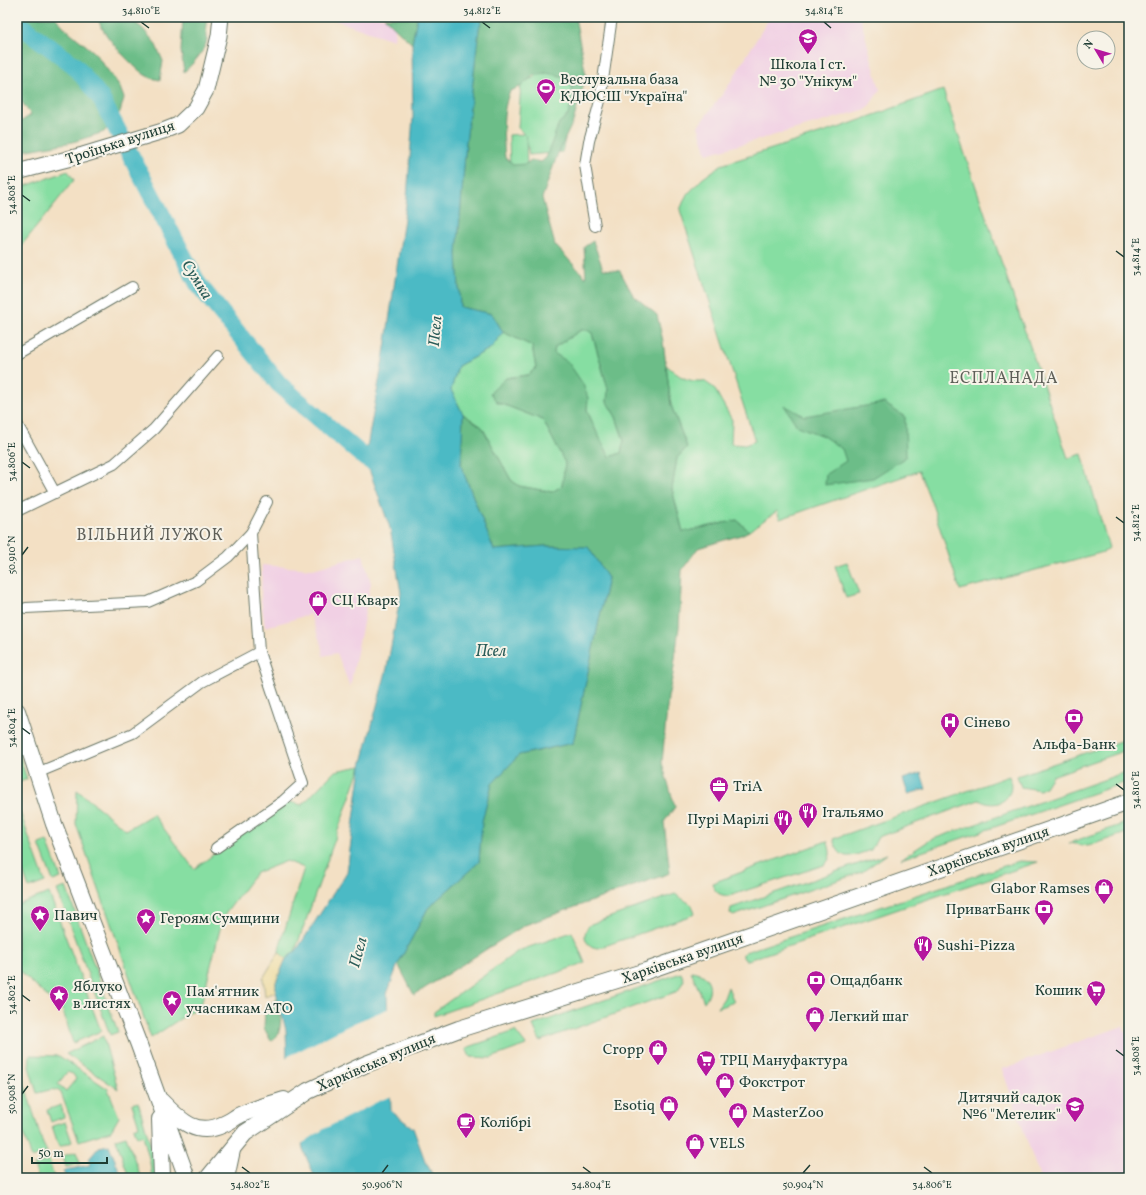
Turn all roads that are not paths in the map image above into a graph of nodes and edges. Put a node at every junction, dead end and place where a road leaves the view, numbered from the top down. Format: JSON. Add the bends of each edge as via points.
{"nodes":[{"id":1,"x":221,"y":17,"type":"edge"},
{"id":2,"x":612,"y":17,"type":"edge"},
{"id":3,"x":17,"y":172,"type":"edge"},
{"id":4,"x":594,"y":226,"type":"dead end"},
{"id":5,"x":132,"y":287,"type":"dead end"},
{"id":6,"x":17,"y":354,"type":"edge"},
{"id":7,"x":218,"y":356,"type":"dead end"},
{"id":8,"x":17,"y":424,"type":"edge"},
{"id":9,"x":55,"y":493,"type":"junction"},
{"id":10,"x":267,"y":502,"type":"dead end"},
{"id":11,"x":17,"y":511,"type":"edge"},
{"id":12,"x":251,"y":533,"type":"junction"},
{"id":13,"x":26,"y":608,"type":"dead end"},
{"id":14,"x":259,"y":652,"type":"junction"},
{"id":15,"x":17,"y":711,"type":"edge"},
{"id":16,"x":37,"y":773,"type":"junction"},
{"id":17,"x":1129,"y":802,"type":"edge"},
{"id":18,"x":216,"y":848,"type":"dead end"},
{"id":19,"x":308,"y":1091,"type":"junction"},
{"id":20,"x":159,"y":1100,"type":"junction"},
{"id":21,"x":234,"y":1146,"type":"junction"},
{"id":22,"x":162,"y":1178,"type":"edge"},
{"id":23,"x":187,"y":1178,"type":"edge"},
{"id":24,"x":208,"y":1178,"type":"edge"},
{"id":25,"x":226,"y":1178,"type":"edge"}],
"edges":[{"from":1,"to":3,"type":"main road","name":"Троїцька вулиця","via":[[206,90],[196,108],[178,125],[84,155]]},
{"from":2,"to":4,"type":"street","via":[[600,101],[585,165]]},
{"from":5,"to":6,"type":"street"},
{"from":7,"to":9,"type":"street","via":[[154,429],[114,464]]},
{"from":8,"to":9,"type":"street"},
{"from":9,"to":11,"type":"street"},
{"from":10,"to":12,"type":"street"},
{"from":12,"to":13,"type":"street","via":[[228,557],[196,580],[148,602]]},
{"from":12,"to":14,"type":"street"},
{"from":14,"to":16,"type":"street","via":[[202,682],[133,733]]},
{"from":14,"to":18,"type":"street","via":[[303,783],[283,802]]},
{"from":15,"to":16,"type":"main road"},
{"from":16,"to":20,"type":"main road"},
{"from":17,"to":19,"type":"main road","name":"Харківська вулиця","via":[[646,971],[422,1042]]},
{"from":19,"to":20,"type":"main road","via":[[207,1129],[187,1125]]},
{"from":19,"to":21,"type":"main road","name":"Харківська вулиця","via":[[245,1133]]},
{"from":20,"to":22,"type":"main road"},
{"from":20,"to":23,"type":"main road"},
{"from":21,"to":24,"type":"main road","name":"Харківська вулиця"},
{"from":21,"to":25,"type":"main road"}]}
